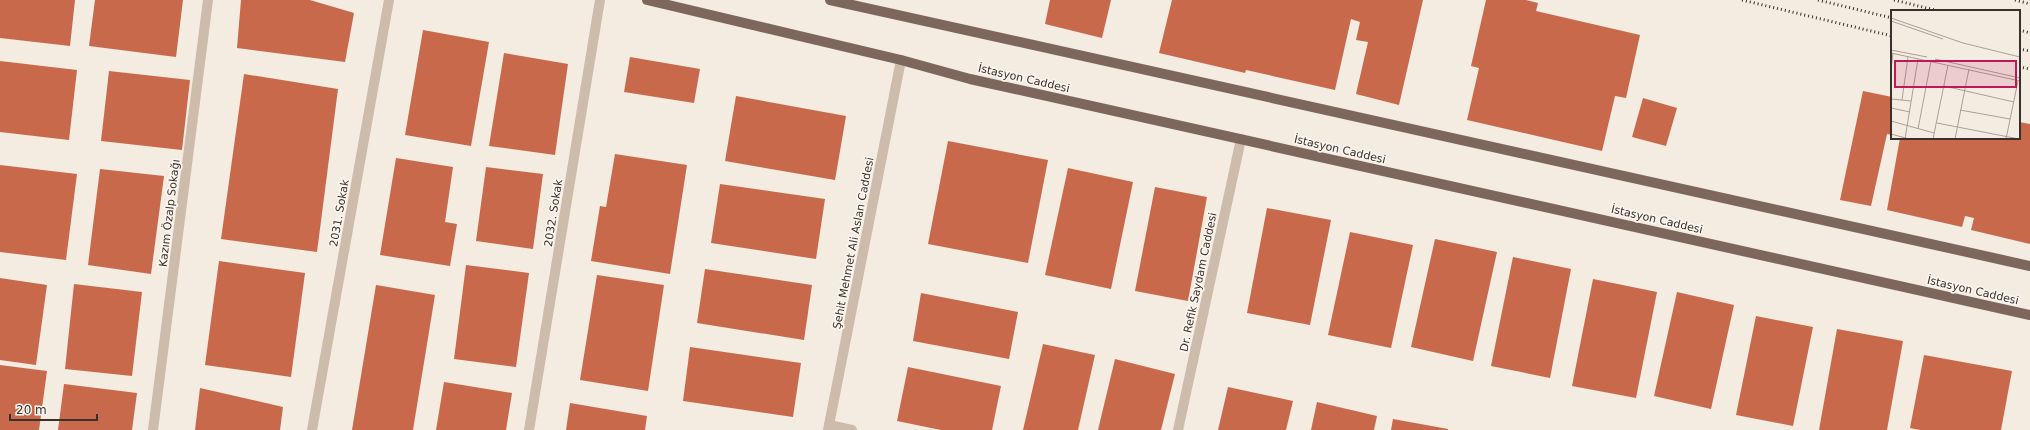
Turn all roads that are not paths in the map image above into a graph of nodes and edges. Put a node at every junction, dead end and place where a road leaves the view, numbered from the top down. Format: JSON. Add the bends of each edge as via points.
{"nodes":[{"id":1,"x":208,"y":0,"type":"edge"},
{"id":2,"x":389,"y":0,"type":"edge"},
{"id":3,"x":600,"y":0,"type":"edge"},
{"id":4,"x":647,"y":0,"type":"edge"},
{"id":5,"x":830,"y":0,"type":"edge"},
{"id":6,"x":901,"y":60,"type":"junction"},
{"id":7,"x":1241,"y":139,"type":"junction"},
{"id":8,"x":2030,"y":266,"type":"edge"},
{"id":9,"x":2030,"y":315,"type":"edge"},
{"id":10,"x":829,"y":428,"type":"edge"},
{"id":11,"x":153,"y":430,"type":"edge"},
{"id":12,"x":312,"y":430,"type":"edge"},
{"id":13,"x":529,"y":430,"type":"edge"},
{"id":14,"x":852,"y":430,"type":"edge"},
{"id":15,"x":1178,"y":430,"type":"edge"}],
"edges":[{"from":1,"to":11,"type":"street","name":"Kazım Özalp Sokağı"},
{"from":2,"to":12,"type":"street","name":"2031. Sokak"},
{"from":3,"to":13,"type":"street","name":"2032. Sokak"},
{"from":4,"to":6,"type":"main road","name":"İstasyon Caddesi"},
{"from":5,"to":8,"type":"main road"},
{"from":6,"to":7,"type":"main road","name":"İstasyon Caddesi","via":[[978,80]]},
{"from":6,"to":10,"type":"street","name":"Şehit Mehmet Ali Aslan Caddesi"},
{"from":7,"to":9,"type":"main road","name":"İstasyon Caddesi"},
{"from":7,"to":15,"type":"street","name":"Dr. Refik Saydam Caddesi"},
{"from":10,"to":14,"type":"street"}]}
